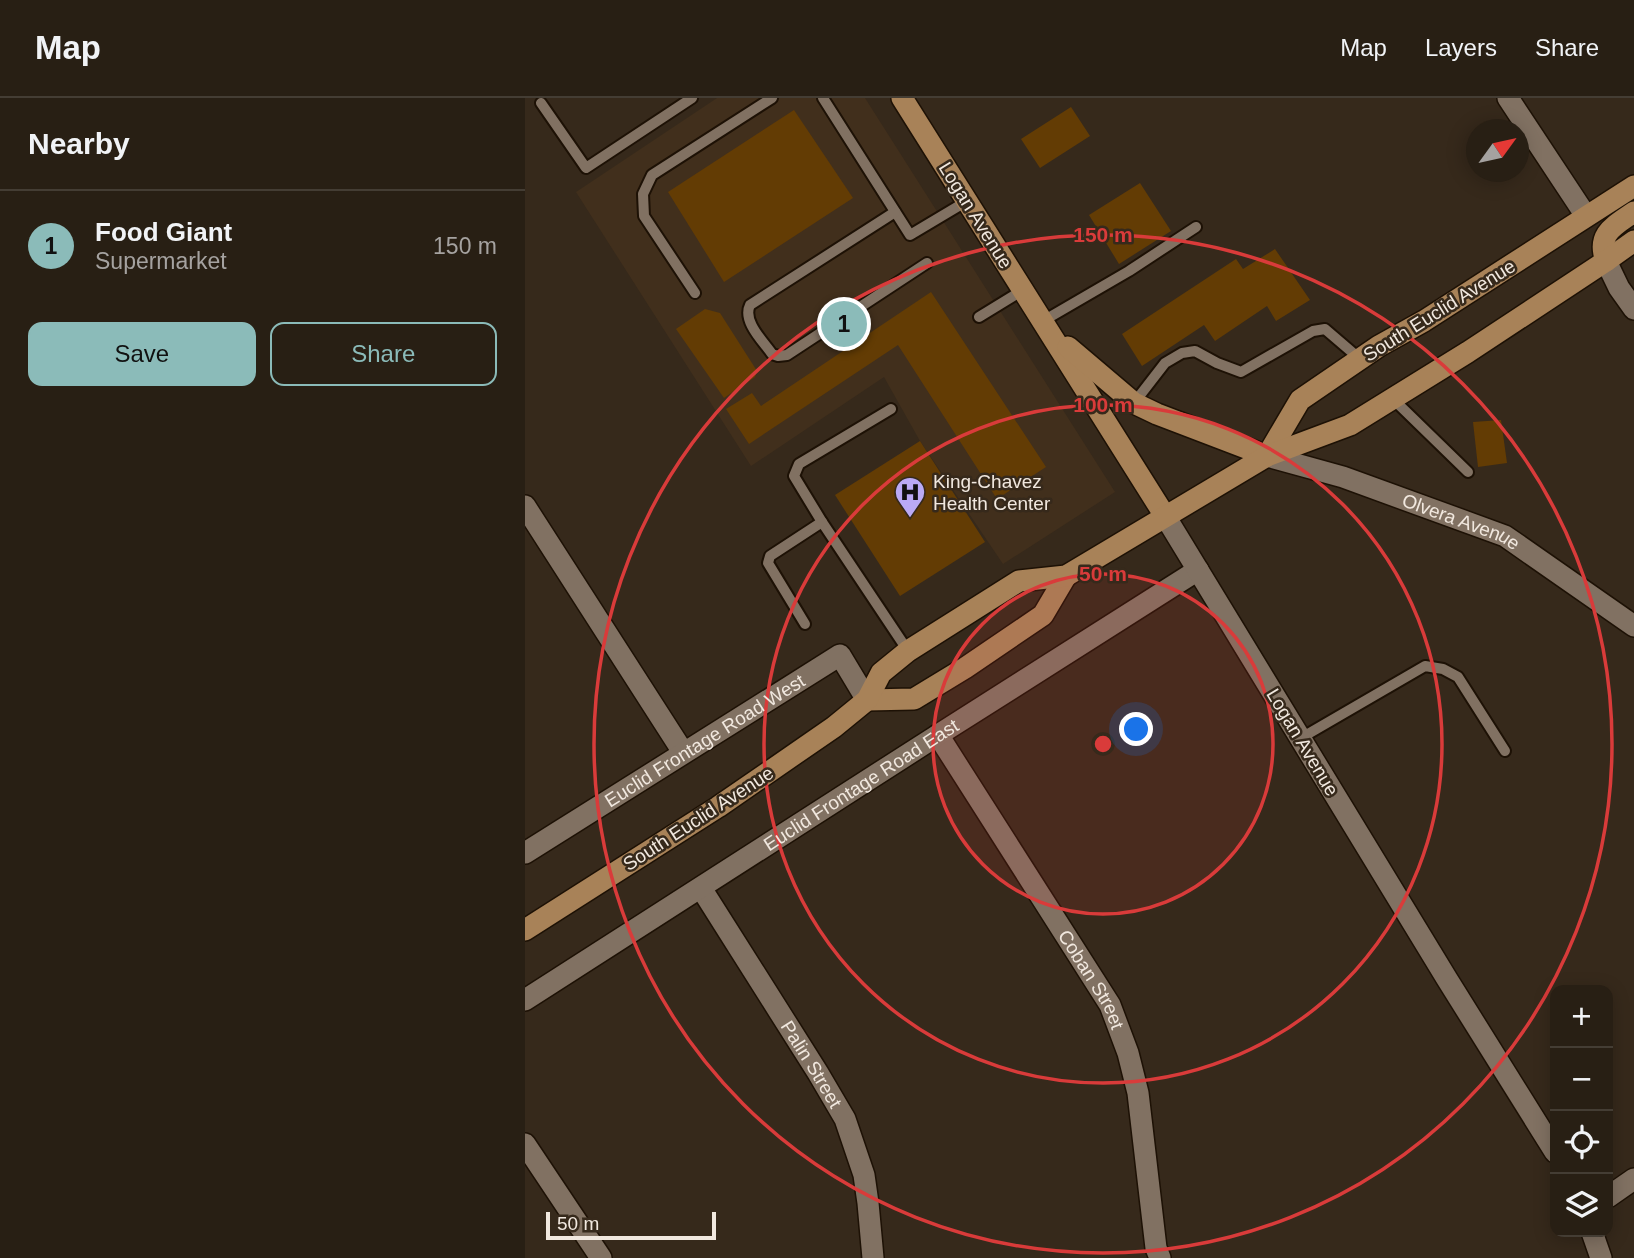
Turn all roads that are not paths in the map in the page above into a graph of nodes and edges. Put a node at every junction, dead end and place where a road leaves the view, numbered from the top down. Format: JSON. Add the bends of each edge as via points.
{"nodes":[{"id":1,"x":692,"y":98,"type":"edge"},
{"id":2,"x":772,"y":98,"type":"edge"},
{"id":3,"x":824,"y":98,"type":"edge"},
{"id":4,"x":902,"y":98,"type":"edge"},
{"id":5,"x":1508,"y":98,"type":"edge"},
{"id":6,"x":541,"y":103,"type":"dead end"},
{"id":7,"x":1634,"y":186,"type":"edge"},
{"id":8,"x":967,"y":201,"type":"junction"},
{"id":9,"x":895,"y":212,"type":"junction"},
{"id":10,"x":1634,"y":212,"type":"edge"},
{"id":11,"x":1586,"y":216,"type":"junction"},
{"id":12,"x":1196,"y":227,"type":"dead end"},
{"id":13,"x":1634,"y":241,"type":"edge"},
{"id":14,"x":1607,"y":261,"type":"junction"},
{"id":15,"x":927,"y":263,"type":"dead end"},
{"id":16,"x":1023,"y":290,"type":"junction"},
{"id":17,"x":695,"y":293,"type":"dead end"},
{"id":18,"x":1634,"y":309,"type":"edge"},
{"id":19,"x":979,"y":317,"type":"dead end"},
{"id":20,"x":1047,"y":327,"type":"junction"},
{"id":21,"x":1360,"y":359,"type":"junction"},
{"id":22,"x":1393,"y":399,"type":"junction"},
{"id":23,"x":1134,"y":403,"type":"junction"},
{"id":24,"x":891,"y":409,"type":"dead end"},
{"id":25,"x":1267,"y":456,"type":"junction"},
{"id":26,"x":1468,"y":472,"type":"dead end"},
{"id":27,"x":525,"y":506,"type":"edge"},
{"id":28,"x":1165,"y":516,"type":"junction"},
{"id":29,"x":822,"y":522,"type":"junction"},
{"id":30,"x":1198,"y":570,"type":"junction"},
{"id":31,"x":1066,"y":576,"type":"junction"},
{"id":32,"x":805,"y":624,"type":"dead end"},
{"id":33,"x":1634,"y":626,"type":"edge"},
{"id":34,"x":908,"y":651,"type":"junction"},
{"id":35,"x":867,"y":700,"type":"junction"},
{"id":36,"x":937,"y":735,"type":"junction"},
{"id":37,"x":1301,"y":738,"type":"junction"},
{"id":38,"x":1505,"y":751,"type":"dead end"},
{"id":39,"x":683,"y":752,"type":"junction"},
{"id":40,"x":525,"y":853,"type":"edge"},
{"id":41,"x":701,"y":888,"type":"junction"},
{"id":42,"x":525,"y":930,"type":"edge"},
{"id":43,"x":525,"y":1000,"type":"edge"},
{"id":44,"x":525,"y":1144,"type":"edge"},
{"id":45,"x":1550,"y":1144,"type":"edge"},
{"id":46,"x":1634,"y":1180,"type":"edge"},
{"id":47,"x":1613,"y":1194,"type":"edge"},
{"id":48,"x":1594,"y":1237,"type":"edge"},
{"id":49,"x":601,"y":1258,"type":"edge"},
{"id":50,"x":873,"y":1258,"type":"edge"},
{"id":51,"x":1160,"y":1258,"type":"edge"},
{"id":52,"x":1601,"y":1258,"type":"edge"}],
"edges":[{"from":1,"to":6,"type":"lane","via":[[586,168]]},
{"from":2,"to":17,"type":"lane","via":[[652,175],[643,194],[644,216]]},
{"from":3,"to":9,"type":"lane"},
{"from":4,"to":8,"type":"main road","name":"Logan Avenue"},
{"from":5,"to":11,"type":"street"},
{"from":7,"to":11,"type":"main road","name":"South Euclid Avenue"},
{"from":8,"to":9,"type":"lane","via":[[910,235]]},
{"from":8,"to":16,"type":"main road","name":"Logan Avenue"},
{"from":9,"to":15,"type":"lane","via":[[750,305],[749,321],[772,354],[787,355]]},
{"from":10,"to":14,"type":"main road","via":[[1604,239],[1602,251]]},
{"from":11,"to":21,"type":"main road","name":"South Euclid Avenue"},
{"from":12,"to":20,"type":"lane"},
{"from":13,"to":14,"type":"main road","name":"South Euclid Avenue"},
{"from":14,"to":18,"type":"street"},
{"from":14,"to":22,"type":"main road","name":"South Euclid Avenue"},
{"from":16,"to":19,"type":"lane"},
{"from":16,"to":20,"type":"main road","name":"Logan Avenue"},
{"from":20,"to":23,"type":"main road","name":"Logan Avenue"},
{"from":20,"to":28,"type":"main road","name":"Logan Avenue"},
{"from":21,"to":23,"type":"lane","via":[[1325,329],[1313,331],[1241,372],[1195,351],[1182,353],[1165,363]]},
{"from":21,"to":25,"type":"main road","name":"South Euclid Avenue","via":[[1300,400]]},
{"from":22,"to":25,"type":"main road","name":"South Euclid Avenue","via":[[1350,425]]},
{"from":22,"to":26,"type":"lane"},
{"from":23,"to":25,"type":"main road","name":"Logan Avenue"},
{"from":24,"to":29,"type":"lane","via":[[799,464],[795,476]]},
{"from":25,"to":28,"type":"main road","name":"South Euclid Avenue"},
{"from":25,"to":33,"type":"street","name":"Olvera Avenue","via":[[1343,477],[1506,537]]},
{"from":27,"to":39,"type":"street"},
{"from":28,"to":30,"type":"street","name":"Logan Avenue"},
{"from":28,"to":31,"type":"main road","name":"South Euclid Avenue"},
{"from":29,"to":32,"type":"lane","via":[[771,555],[768,563]]},
{"from":29,"to":34,"type":"lane"},
{"from":30,"to":36,"type":"street","name":"Euclid Frontage Road East"},
{"from":30,"to":37,"type":"street","name":"Logan Avenue"},
{"from":31,"to":34,"type":"main road","name":"South Euclid Avenue","via":[[1019,580]]},
{"from":31,"to":35,"type":"main road","name":"South Euclid Avenue","via":[[1043,615],[965,668],[914,699]]},
{"from":34,"to":35,"type":"main road","name":"South Euclid Avenue","via":[[881,673]]},
{"from":35,"to":39,"type":"street","name":"Euclid Frontage Road West","via":[[840,655]]},
{"from":35,"to":42,"type":"main road","name":"South Euclid Avenue","via":[[718,807]]},
{"from":36,"to":41,"type":"street","name":"Euclid Frontage Road East"},
{"from":36,"to":51,"type":"street","name":"Coban Street","via":[[1109,1005],[1138,1093]]},
{"from":37,"to":38,"type":"lane","via":[[1425,666],[1458,677]]},
{"from":37,"to":45,"type":"street","name":"Logan Avenue"},
{"from":39,"to":40,"type":"street","name":"Euclid Frontage Road West"},
{"from":41,"to":43,"type":"street","name":"Euclid Frontage Road East"},
{"from":41,"to":50,"type":"street","name":"Palin Street","via":[[845,1119],[864,1175]]},
{"from":44,"to":49,"type":"street"},
{"from":46,"to":47,"type":"street"},
{"from":48,"to":52,"type":"street"}]}
